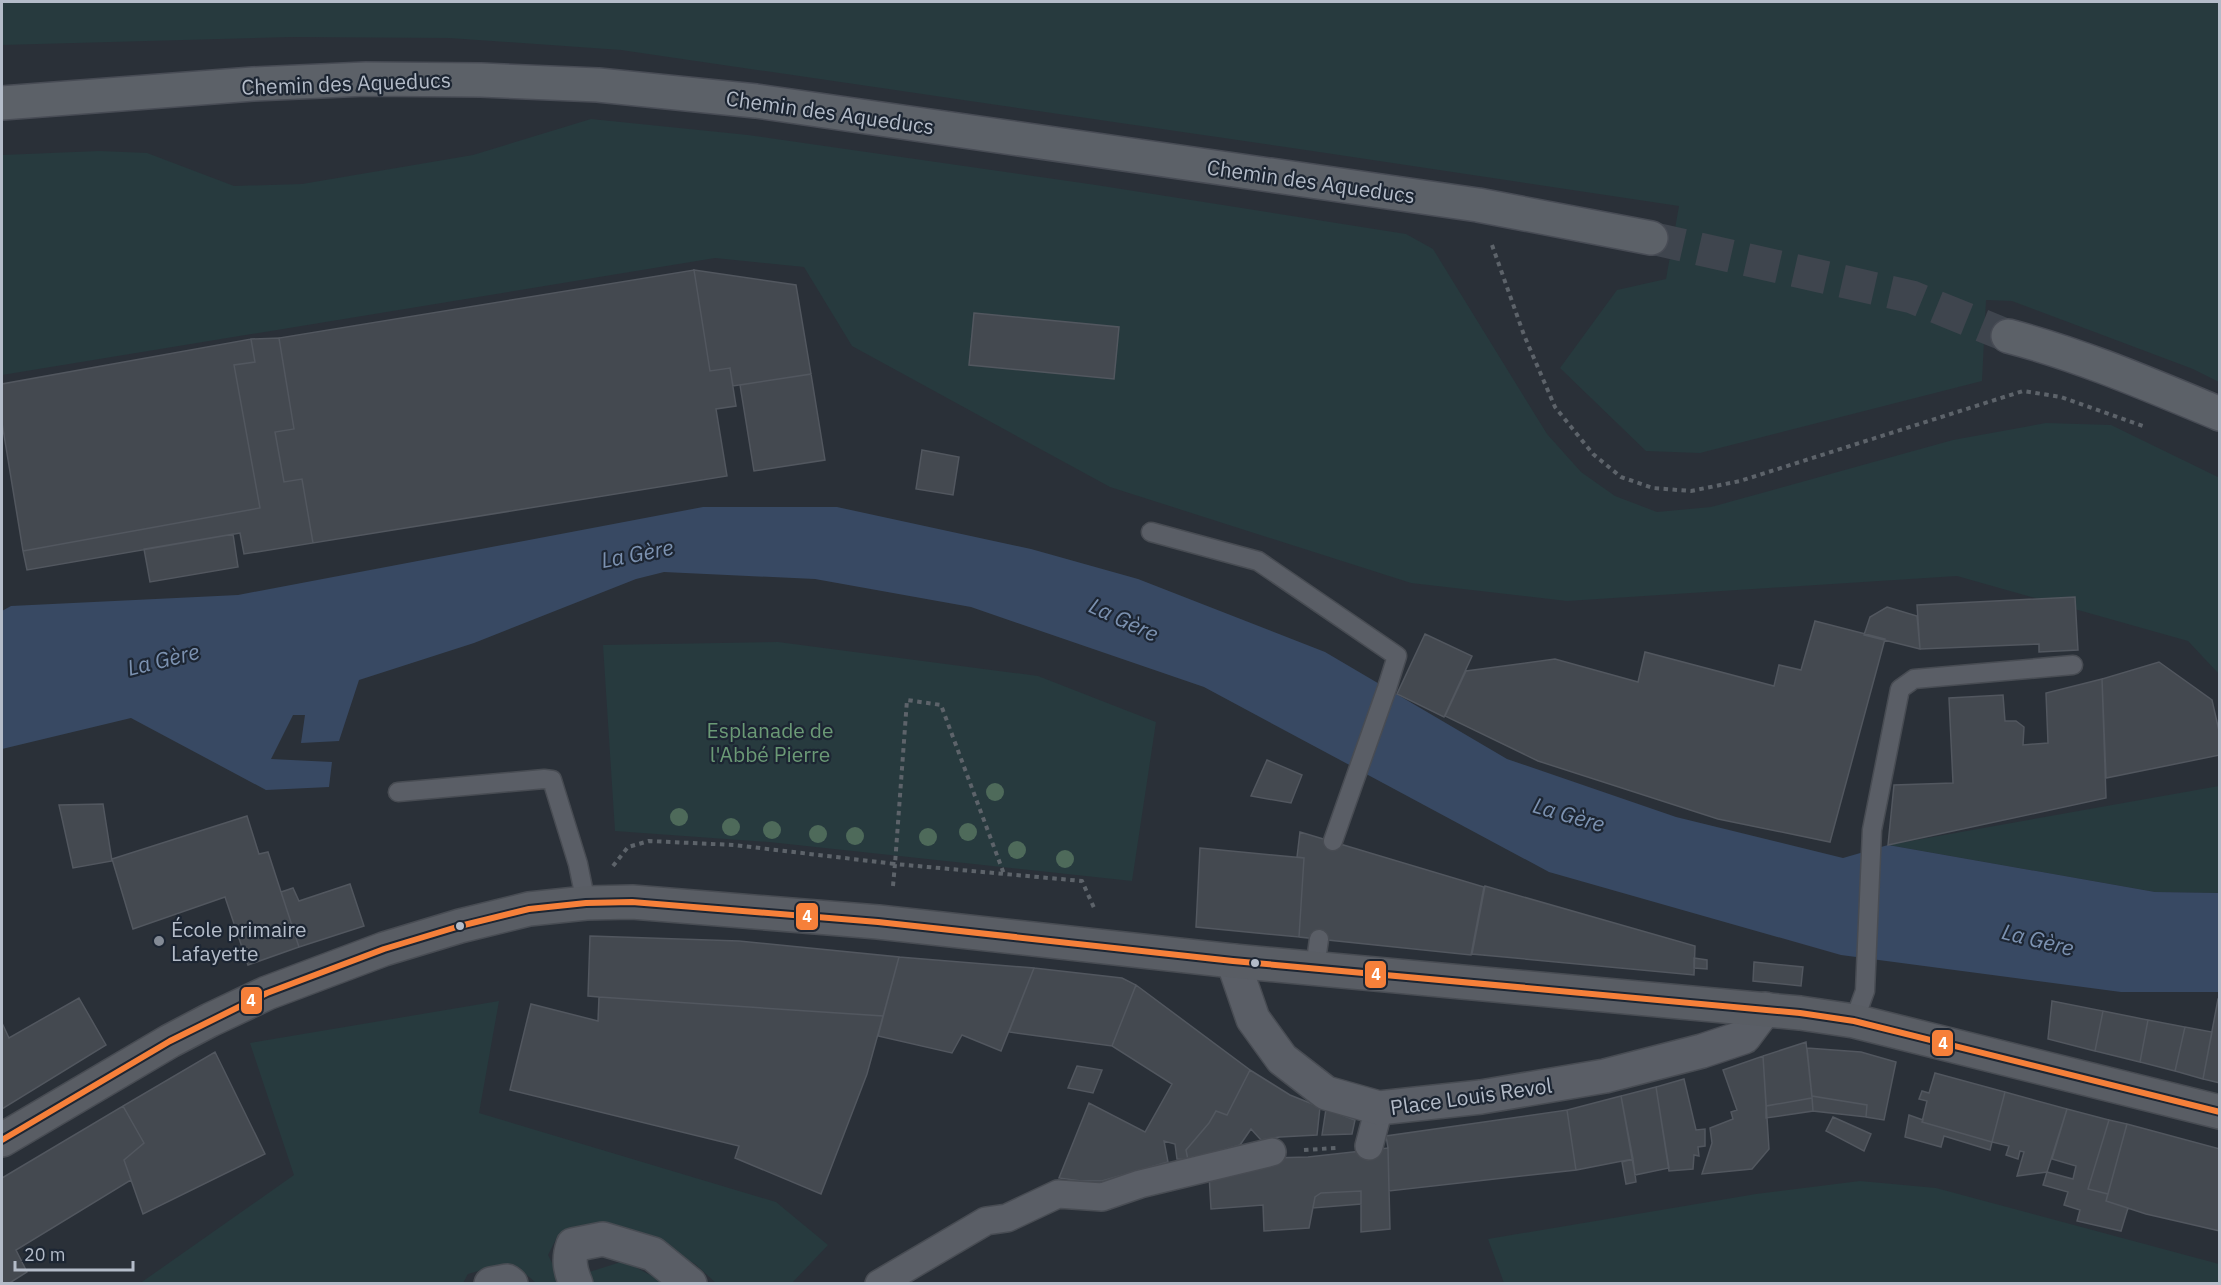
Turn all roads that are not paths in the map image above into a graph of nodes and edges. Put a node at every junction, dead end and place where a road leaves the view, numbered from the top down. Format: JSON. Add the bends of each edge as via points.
{"nodes":[{"id":1,"x":2,"y":103,"type":"edge"},
{"id":2,"x":1651,"y":238,"type":"tunnel mouth"},
{"id":3,"x":2008,"y":336,"type":"tunnel mouth"},
{"id":4,"x":2220,"y":414,"type":"edge"},
{"id":5,"x":1151,"y":532,"type":"dead end"},
{"id":6,"x":2073,"y":665,"type":"dead end"},
{"id":7,"x":398,"y":792,"type":"dead end"},
{"id":8,"x":1333,"y":841,"type":"dead end"},
{"id":9,"x":586,"y":903,"type":"junction"},
{"id":10,"x":1233,"y":961,"type":"junction"},
{"id":11,"x":1765,"y":1010,"type":"junction"},
{"id":12,"x":1854,"y":1021,"type":"junction"},
{"id":13,"x":1379,"y":1108,"type":"junction"},
{"id":14,"x":2220,"y":1112,"type":"edge"},
{"id":15,"x":2,"y":1140,"type":"edge"},
{"id":16,"x":1369,"y":1146,"type":"road end"},
{"id":17,"x":1272,"y":1152,"type":"road end"},
{"id":18,"x":491,"y":1284,"type":"edge"},
{"id":19,"x":511,"y":1284,"type":"edge"},
{"id":20,"x":576,"y":1284,"type":"edge"},
{"id":21,"x":690,"y":1284,"type":"edge"},
{"id":22,"x":879,"y":1284,"type":"edge"}],
"edges":[{"from":1,"to":2,"type":"main road","name":"Chemin des Aqueducs","via":[[366,79],[598,85],[756,100],[1478,205]]},
{"from":3,"to":4,"type":"main road","via":[[2098,364]]},
{"from":5,"to":8,"type":"lane","via":[[1258,561],[1397,656]]},
{"from":6,"to":12,"type":"lane","via":[[1914,679],[1900,689],[1872,830],[1865,991]]},
{"from":7,"to":9,"type":"lane","via":[[552,780]]},
{"from":9,"to":10,"type":"main road","via":[[632,902],[878,922]]},
{"from":9,"to":15,"type":"main road","via":[[529,909],[460,926],[384,949],[267,993],[170,1041]]},
{"from":10,"to":11,"type":"main road","via":[[1317,954]]},
{"from":10,"to":13,"type":"street","name":"Place Louis Revol","via":[[1253,1019],[1282,1059],[1326,1093]]},
{"from":11,"to":12,"type":"main road"},
{"from":11,"to":13,"type":"street","name":"Place Louis Revol","via":[[1744,1037],[1616,1073],[1480,1097]]},
{"from":12,"to":14,"type":"main road"},
{"from":13,"to":16,"type":"street"},
{"from":17,"to":22,"type":"street","via":[[1102,1197],[1058,1194],[1007,1218],[986,1221]]},
{"from":18,"to":19,"type":"street"},
{"from":20,"to":21,"type":"street","via":[[570,1263],[573,1245],[603,1239],[653,1254]]}]}
